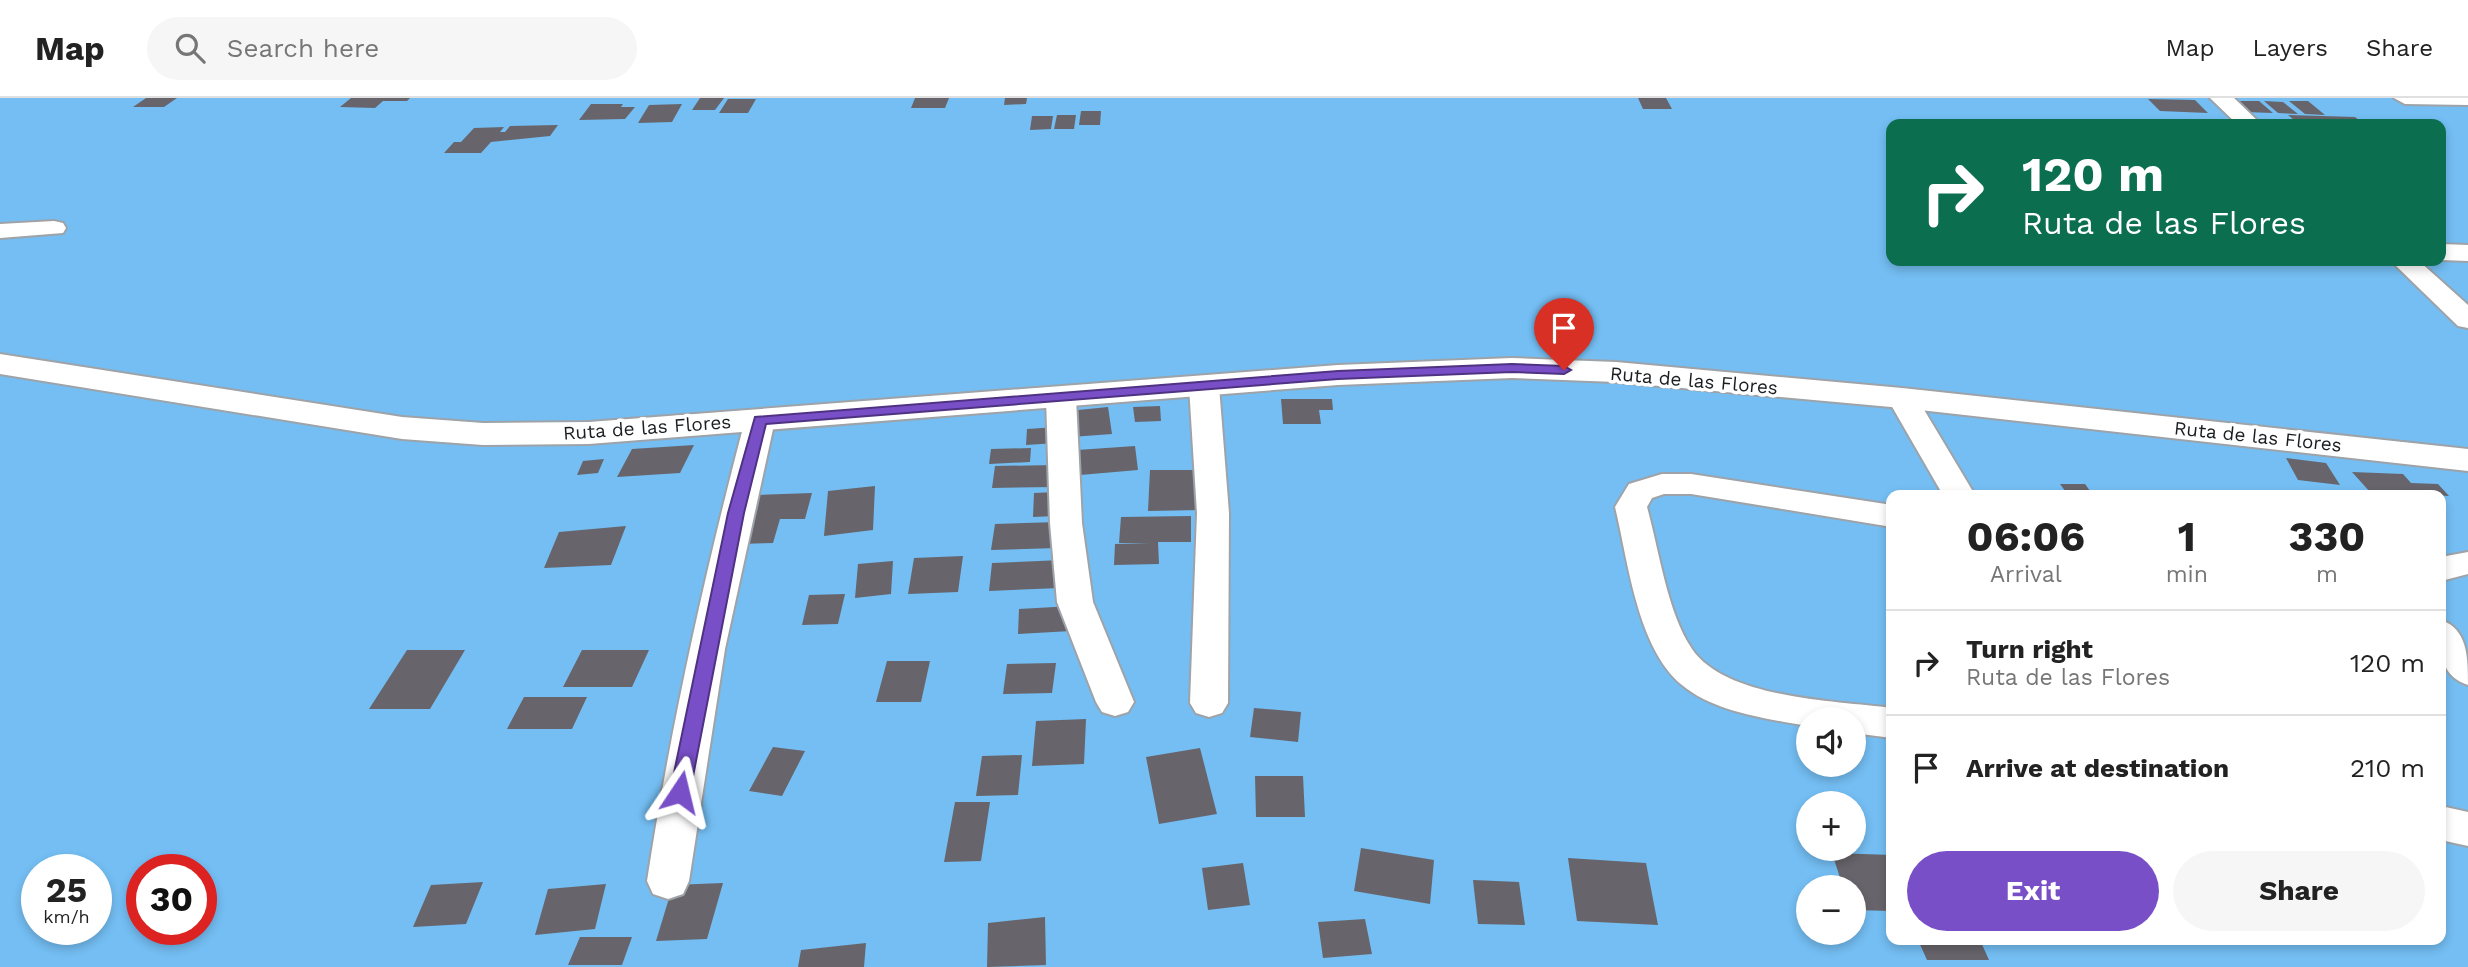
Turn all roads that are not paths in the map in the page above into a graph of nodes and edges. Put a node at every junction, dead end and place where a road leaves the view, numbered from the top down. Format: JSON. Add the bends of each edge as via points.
{"nodes":[{"id":1,"x":2221,"y":98,"type":"edge"},
{"id":2,"x":2405,"y":98,"type":"edge"},
{"id":3,"x":2468,"y":99,"type":"edge"},
{"id":4,"x":2244,"y":119,"type":"edge"},
{"id":5,"x":54,"y":228,"type":"dead end"},
{"id":6,"x":0,"y":231,"type":"edge"},
{"id":7,"x":2446,"y":252,"type":"edge"},
{"id":8,"x":2468,"y":253,"type":"edge"},
{"id":9,"x":2409,"y":266,"type":"edge"},
{"id":10,"x":2468,"y":320,"type":"edge"},
{"id":11,"x":0,"y":364,"type":"edge"},
{"id":12,"x":1204,"y":386,"type":"junction"},
{"id":13,"x":1061,"y":398,"type":"junction"},
{"id":14,"x":1902,"y":398,"type":"junction"},
{"id":15,"x":760,"y":420,"type":"junction"},
{"id":16,"x":2468,"y":460,"type":"edge"},
{"id":17,"x":1956,"y":490,"type":"edge"},
{"id":18,"x":1886,"y":515,"type":"edge"},
{"id":19,"x":2468,"y":563,"type":"edge"},
{"id":20,"x":2446,"y":568,"type":"edge"},
{"id":21,"x":2446,"y":640,"type":"edge"},
{"id":22,"x":2468,"y":671,"type":"edge"},
{"id":23,"x":1115,"y":702,"type":"dead end"},
{"id":24,"x":1209,"y":704,"type":"dead end"},
{"id":25,"x":1886,"y":722,"type":"edge"},
{"id":26,"x":2446,"y":823,"type":"edge"},
{"id":27,"x":2468,"y":829,"type":"edge"},
{"id":28,"x":668,"y":881,"type":"dead end"}],
"edges":[{"from":1,"to":4,"type":"street"},
{"from":2,"to":3,"type":"street"},
{"from":5,"to":6,"type":"street"},
{"from":7,"to":8,"type":"street"},
{"from":9,"to":10,"type":"street"},
{"from":11,"to":15,"type":"main road","name":"Ruta de las Flores","via":[[321,416],[456,432],[589,433]]},
{"from":12,"to":13,"type":"main road","name":"Ruta de las Flores"},
{"from":12,"to":14,"type":"main road","name":"Ruta de las Flores","via":[[1512,368],[1616,372]]},
{"from":12,"to":24,"type":"street","via":[[1213,513]]},
{"from":13,"to":15,"type":"main road","name":"Ruta de las Flores"},
{"from":13,"to":23,"type":"street","via":[[1066,523],[1076,602]]},
{"from":14,"to":16,"type":"main road","name":"Ruta de las Flores"},
{"from":14,"to":17,"type":"street"},
{"from":15,"to":28,"type":"street","via":[[683,770]]},
{"from":18,"to":25,"type":"street","via":[[1691,484],[1662,484],[1640,491],[1631,507],[1668,639],[1682,664],[1709,687],[1744,699]]},
{"from":19,"to":20,"type":"street"},
{"from":21,"to":22,"type":"street"},
{"from":26,"to":27,"type":"street"}]}
